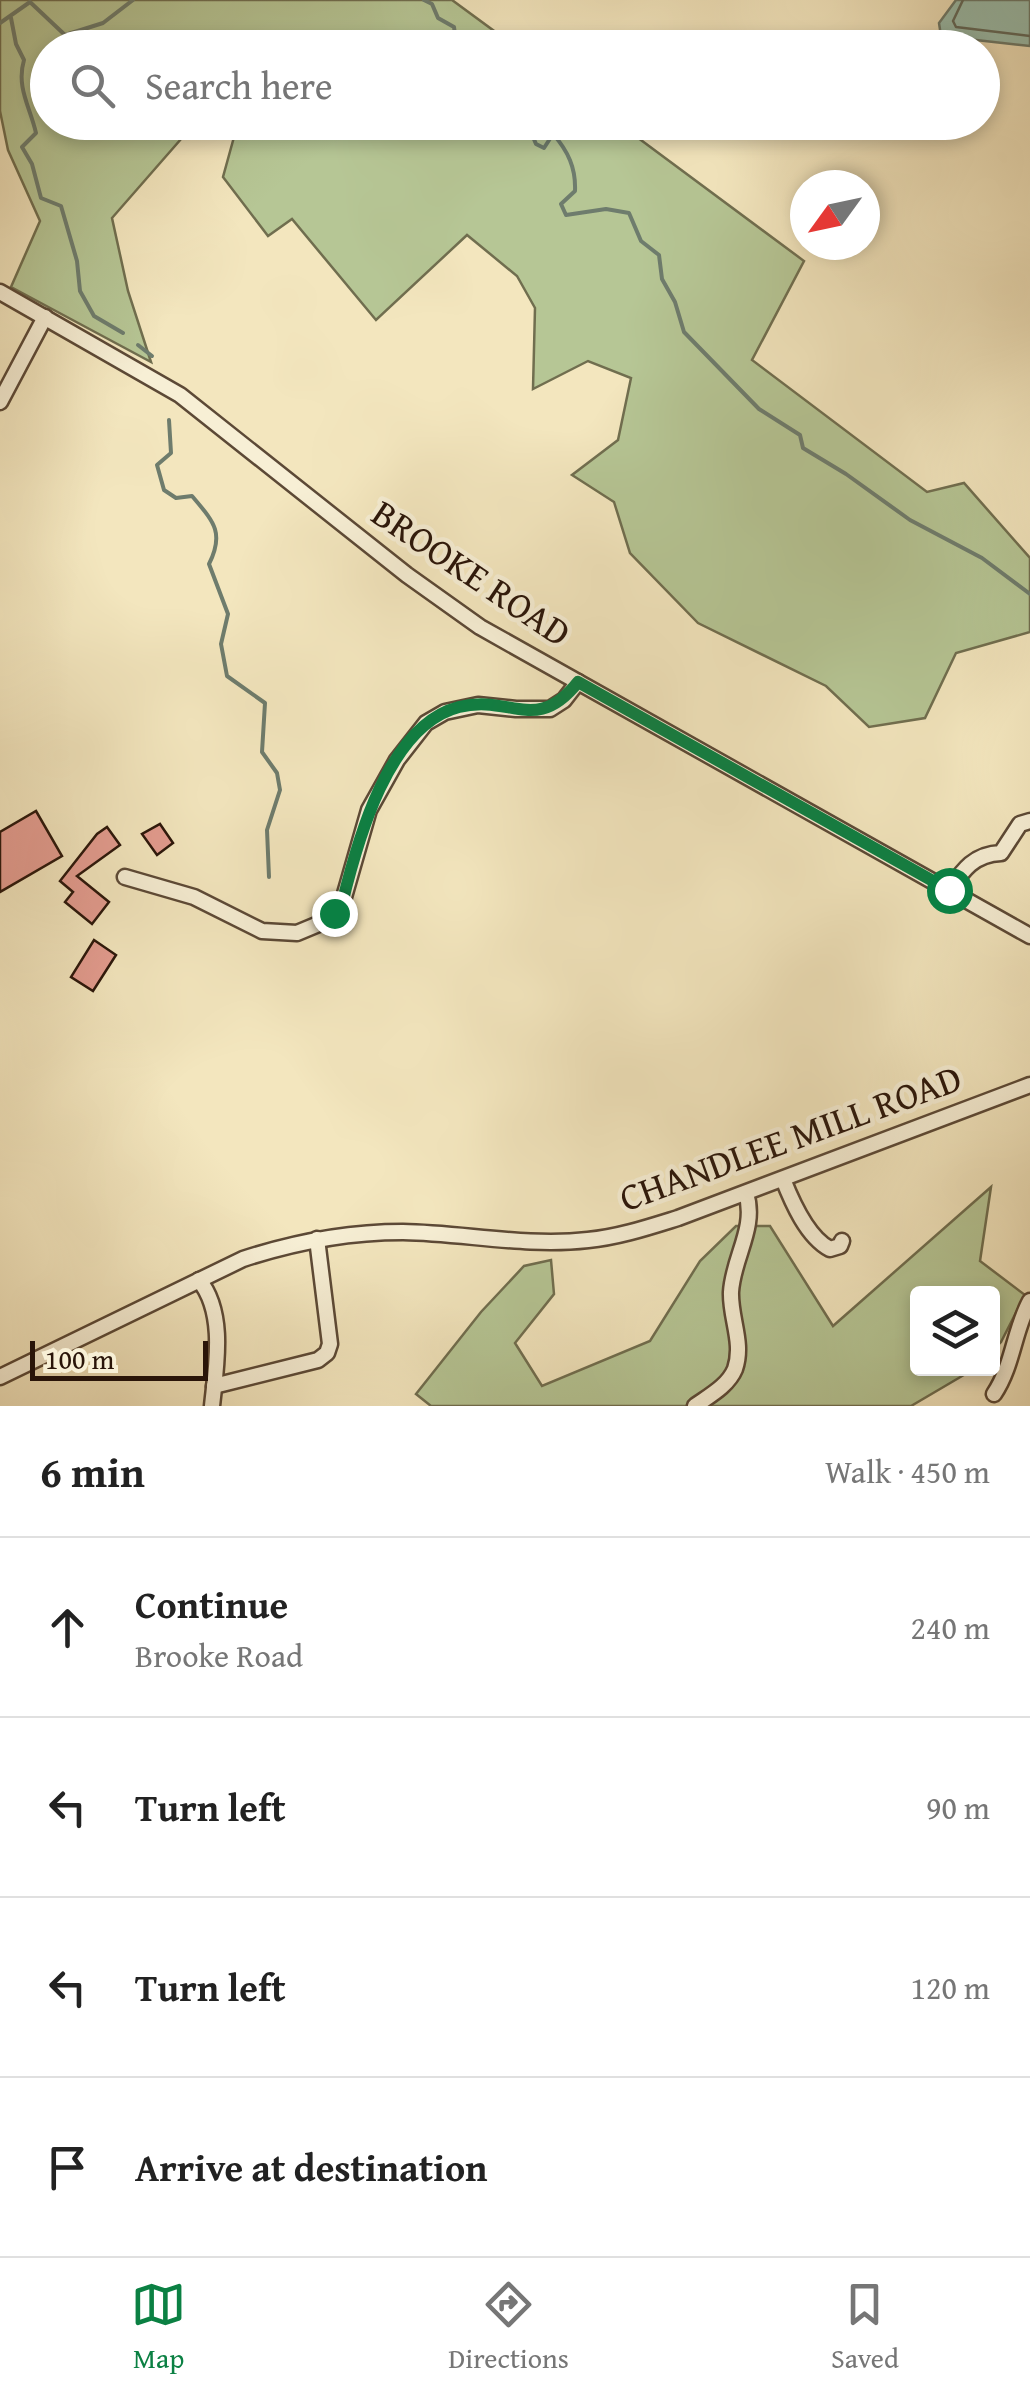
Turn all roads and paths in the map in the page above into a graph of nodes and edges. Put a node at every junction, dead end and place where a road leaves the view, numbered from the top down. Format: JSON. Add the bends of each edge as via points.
{"nodes":[{"id":1,"x":0,"y":292,"type":"edge"},
{"id":2,"x":45,"y":316,"type":"junction"},
{"id":3,"x":0,"y":402,"type":"edge"},
{"id":4,"x":578,"y":682,"type":"junction"},
{"id":5,"x":1030,"y":821,"type":"edge"},
{"id":6,"x":125,"y":877,"type":"dead end"},
{"id":7,"x":949,"y":890,"type":"junction"},
{"id":8,"x":1030,"y":936,"type":"edge"},
{"id":9,"x":1030,"y":1085,"type":"edge"},
{"id":10,"x":783,"y":1179,"type":"junction"},
{"id":11,"x":746,"y":1193,"type":"junction"},
{"id":12,"x":317,"y":1239,"type":"junction"},
{"id":13,"x":842,"y":1241,"type":"dead end"},
{"id":14,"x":200,"y":1280,"type":"junction"},
{"id":15,"x":1030,"y":1301,"type":"edge"},
{"id":16,"x":0,"y":1377,"type":"edge"},
{"id":17,"x":214,"y":1386,"type":"junction"},
{"id":18,"x":994,"y":1394,"type":"dead end"},
{"id":19,"x":212,"y":1406,"type":"edge"},
{"id":20,"x":696,"y":1406,"type":"edge"}],
"edges":[{"from":1,"to":2,"type":"street","name":"BROOKE ROAD"},
{"from":2,"to":3,"type":"street"},
{"from":2,"to":4,"type":"street","name":"BROOKE ROAD","via":[[180,396],[436,596]]},
{"from":4,"to":6,"type":"street","via":[[550,709],[478,704],[426,722],[369,810],[342,904],[321,923],[297,933],[262,931],[194,897]]},
{"from":4,"to":7,"type":"street","name":"BROOKE ROAD"},
{"from":5,"to":7,"type":"street","via":[[1020,824],[1000,853],[966,866]]},
{"from":7,"to":8,"type":"street","name":"BROOKE ROAD"},
{"from":9,"to":10,"type":"street","name":"CHANDLEE MILL ROAD"},
{"from":10,"to":11,"type":"street","name":"CHANDLEE MILL ROAD"},
{"from":10,"to":13,"type":"street","via":[[822,1245],[830,1250]]},
{"from":11,"to":12,"type":"street","name":"CHANDLEE MILL ROAD","via":[[664,1223],[588,1240],[404,1232]]},
{"from":11,"to":20,"type":"street","via":[[750,1222],[731,1294],[736,1366]]},
{"from":12,"to":14,"type":"street","name":"CHANDLEE MILL ROAD","via":[[244,1259]]},
{"from":12,"to":17,"type":"street","via":[[327,1354]]},
{"from":14,"to":16,"type":"street","name":"CHANDLEE MILL ROAD"},
{"from":14,"to":17,"type":"street","via":[[214,1309]]},
{"from":15,"to":18,"type":"street"},
{"from":17,"to":19,"type":"street"}]}
